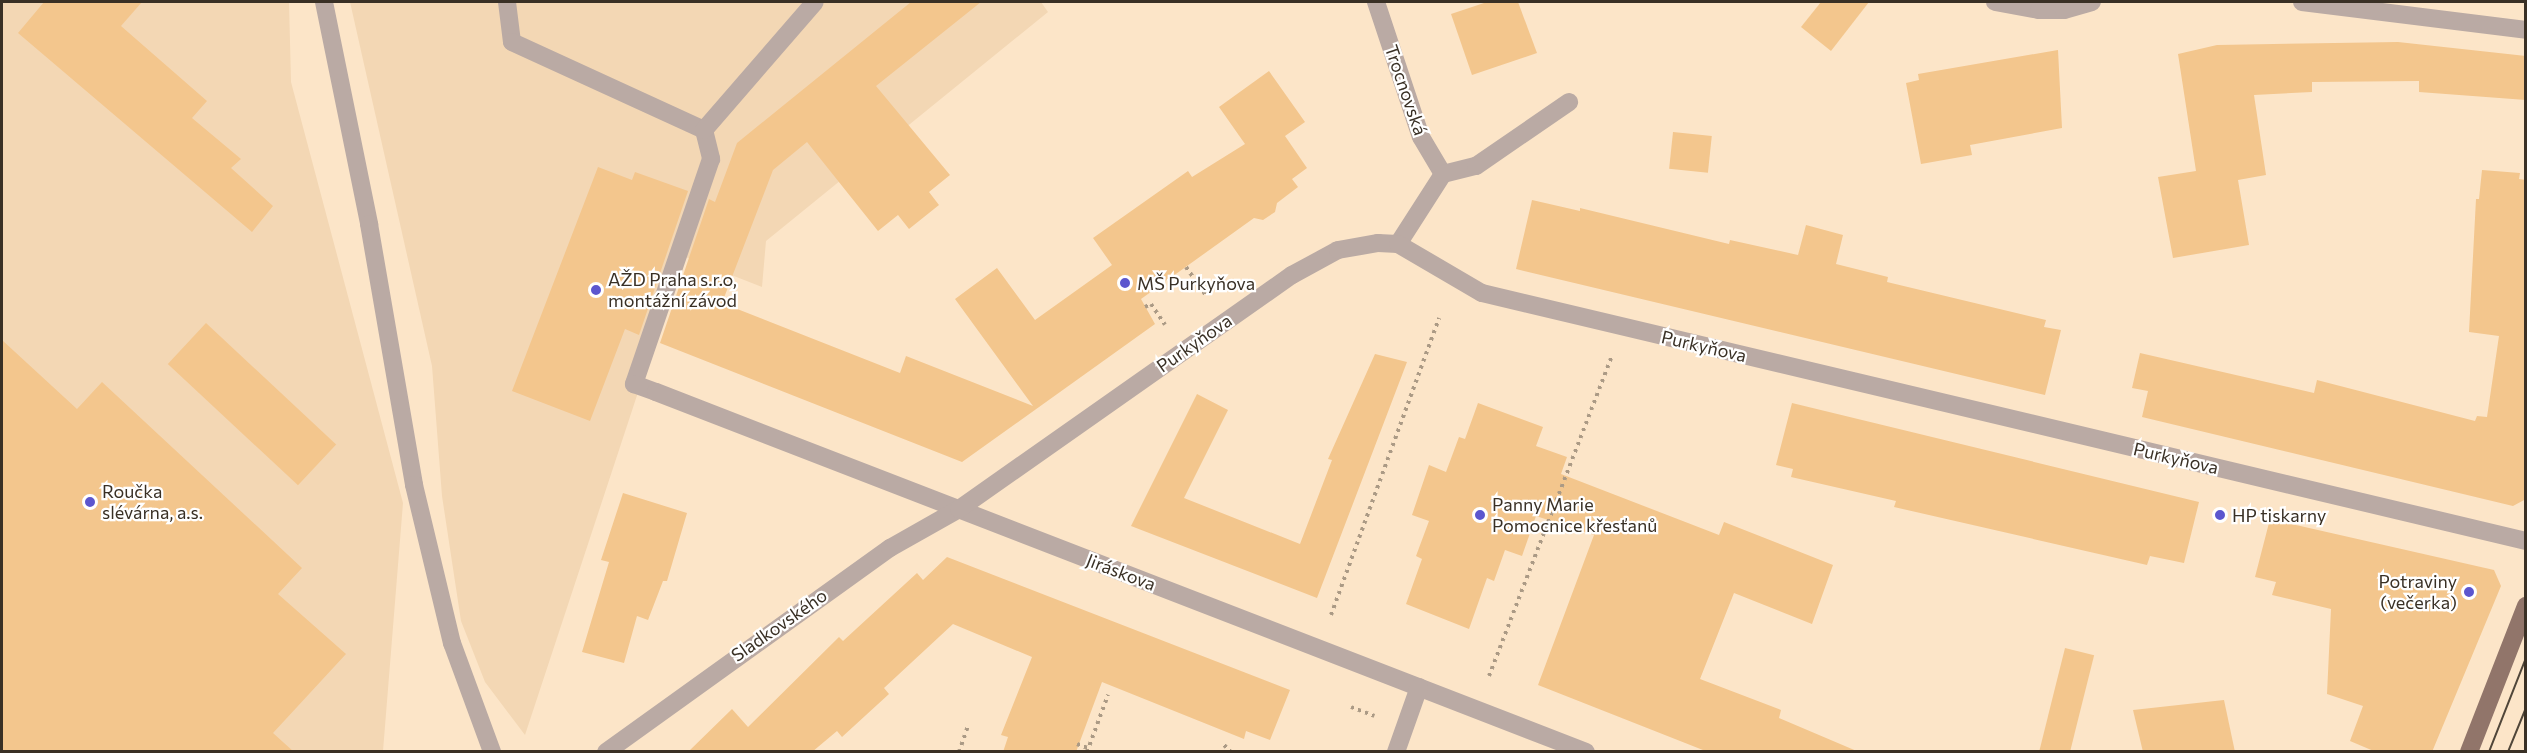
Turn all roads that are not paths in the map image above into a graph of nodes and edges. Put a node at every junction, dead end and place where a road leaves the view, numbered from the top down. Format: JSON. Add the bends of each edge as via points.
{"nodes":[{"id":1,"x":324,"y":2,"type":"edge"},
{"id":2,"x":507,"y":2,"type":"edge"},
{"id":3,"x":815,"y":2,"type":"edge"},
{"id":4,"x":1376,"y":2,"type":"edge"},
{"id":5,"x":1995,"y":2,"type":"edge"},
{"id":6,"x":2092,"y":2,"type":"edge"},
{"id":7,"x":2302,"y":2,"type":"edge"},
{"id":8,"x":2526,"y":30,"type":"edge"},
{"id":9,"x":1569,"y":102,"type":"dead end"},
{"id":10,"x":704,"y":130,"type":"junction"},
{"id":11,"x":1443,"y":174,"type":"junction"},
{"id":12,"x":1398,"y":244,"type":"junction"},
{"id":13,"x":959,"y":509,"type":"junction"},
{"id":14,"x":2526,"y":541,"type":"edge"},
{"id":15,"x":2526,"y":606,"type":"edge"},
{"id":16,"x":1419,"y":687,"type":"junction"},
{"id":17,"x":492,"y":752,"type":"edge"},
{"id":18,"x":606,"y":752,"type":"edge"},
{"id":19,"x":1396,"y":752,"type":"edge"},
{"id":20,"x":1586,"y":752,"type":"edge"},
{"id":21,"x":2469,"y":752,"type":"edge"}],
"edges":[{"from":1,"to":17,"type":"street","via":[[369,224],[414,485],[452,643]]},
{"from":2,"to":10,"type":"street","via":[[512,42]]},
{"from":3,"to":10,"type":"street"},
{"from":4,"to":11,"type":"street","name":"Trocnovská","via":[[1421,137]]},
{"from":5,"to":6,"type":"street","via":[[2039,10],[2064,10]]},
{"from":7,"to":8,"type":"street"},
{"from":9,"to":11,"type":"street","via":[[1476,166]]},
{"from":10,"to":13,"type":"street","name":"Jiráskova","via":[[711,159],[634,384]]},
{"from":11,"to":12,"type":"street"},
{"from":12,"to":13,"type":"street","name":"Purkyňova","via":[[1338,250],[1292,275]]},
{"from":12,"to":14,"type":"street","name":"Purkyňova","via":[[1482,293]]},
{"from":13,"to":16,"type":"street","name":"Jiráskova"},
{"from":13,"to":18,"type":"street","name":"Sladkovského","via":[[890,548]]},
{"from":15,"to":21,"type":"main road"},
{"from":16,"to":19,"type":"street"},
{"from":16,"to":20,"type":"street","name":"Jiráskova"}]}
